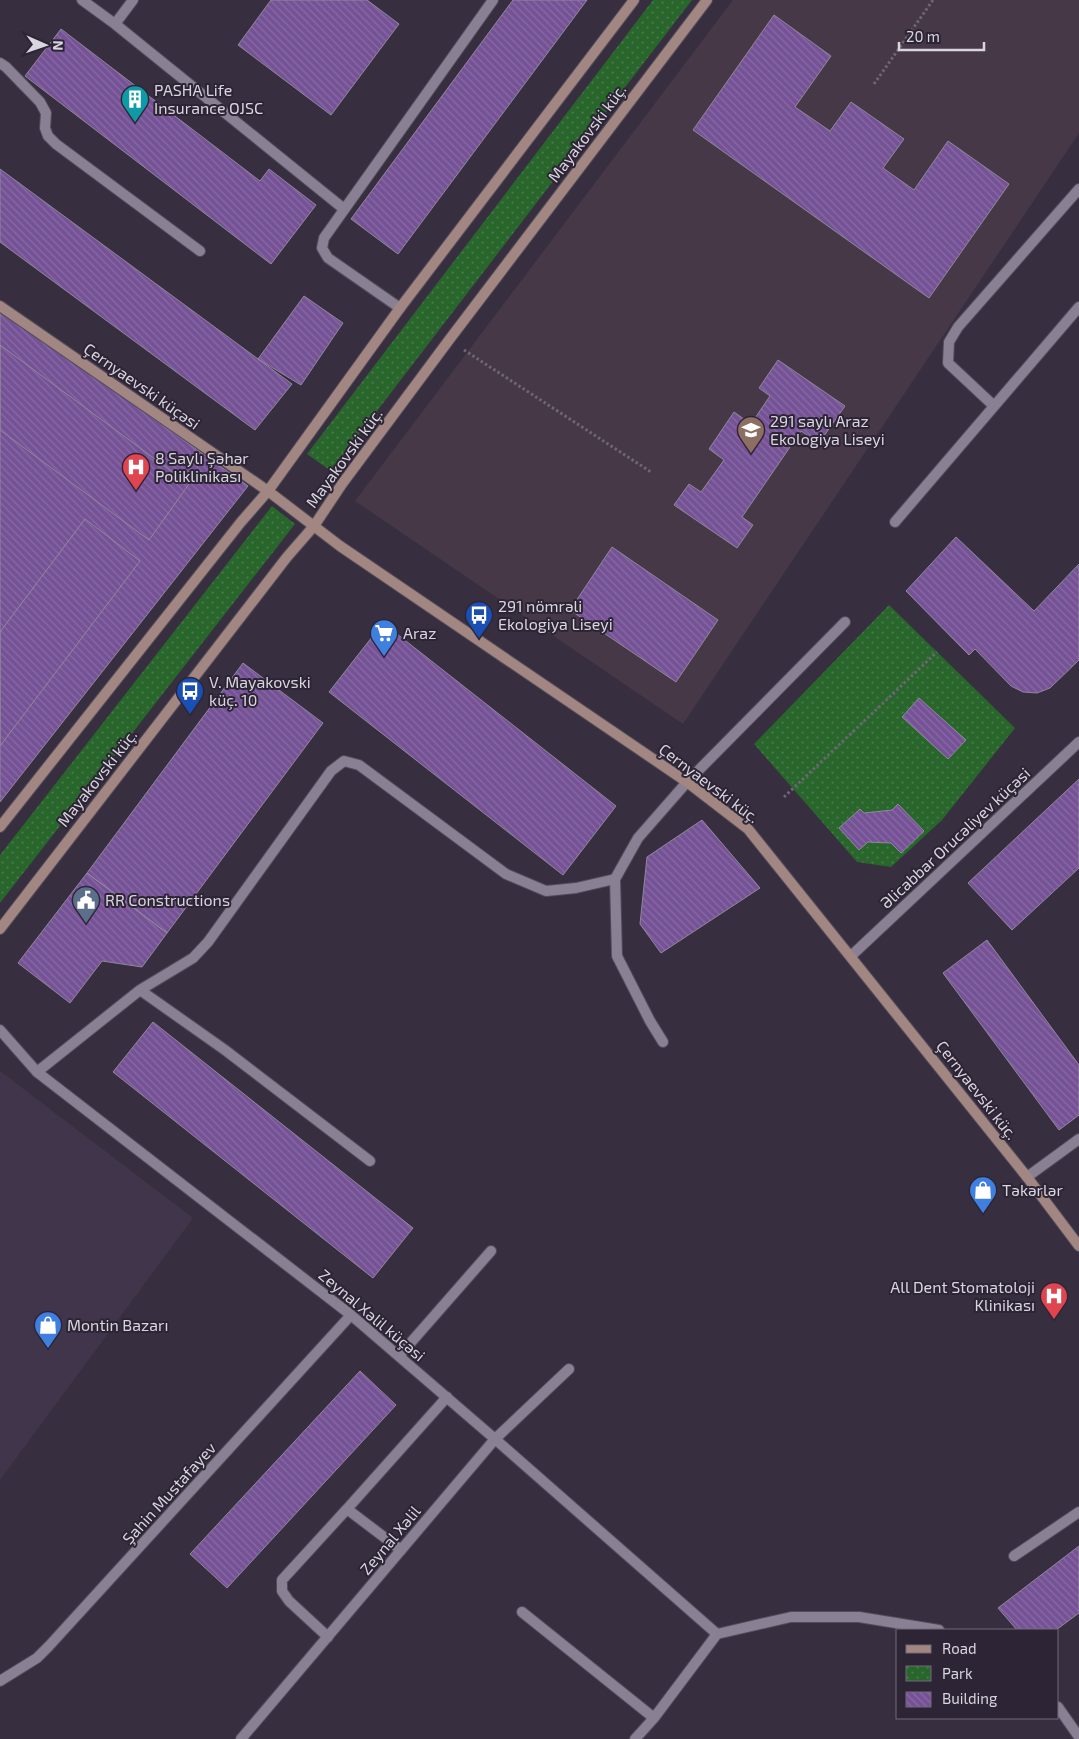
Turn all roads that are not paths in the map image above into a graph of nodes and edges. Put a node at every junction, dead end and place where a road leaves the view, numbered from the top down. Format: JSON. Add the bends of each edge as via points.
{"nodes":[{"id":1,"x":82,"y":0,"type":"edge"},
{"id":2,"x":133,"y":0,"type":"edge"},
{"id":3,"x":493,"y":0,"type":"edge"},
{"id":4,"x":634,"y":0,"type":"edge"},
{"id":5,"x":707,"y":0,"type":"edge"},
{"id":6,"x":115,"y":24,"type":"junction"},
{"id":7,"x":0,"y":63,"type":"edge"},
{"id":8,"x":1079,"y":189,"type":"edge"},
{"id":9,"x":344,"y":209,"type":"junction"},
{"id":10,"x":200,"y":251,"type":"dead end"},
{"id":11,"x":0,"y":306,"type":"edge"},
{"id":12,"x":1079,"y":307,"type":"edge"},
{"id":13,"x":400,"y":308,"type":"junction"},
{"id":14,"x":994,"y":406,"type":"junction"},
{"id":15,"x":268,"y":491,"type":"junction"},
{"id":16,"x":895,"y":522,"type":"dead end"},
{"id":17,"x":314,"y":526,"type":"junction"},
{"id":18,"x":845,"y":622,"type":"dead end"},
{"id":19,"x":1079,"y":742,"type":"edge"},
{"id":20,"x":687,"y":782,"type":"junction"},
{"id":21,"x":0,"y":827,"type":"edge"},
{"id":22,"x":615,"y":879,"type":"junction"},
{"id":23,"x":0,"y":929,"type":"edge"},
{"id":24,"x":851,"y":956,"type":"junction"},
{"id":25,"x":140,"y":990,"type":"junction"},
{"id":26,"x":0,"y":1030,"type":"edge"},
{"id":27,"x":663,"y":1042,"type":"dead end"},
{"id":28,"x":37,"y":1072,"type":"junction"},
{"id":29,"x":1079,"y":1139,"type":"edge"},
{"id":30,"x":370,"y":1161,"type":"dead end"},
{"id":31,"x":1027,"y":1177,"type":"junction"},
{"id":32,"x":1079,"y":1246,"type":"edge"},
{"id":33,"x":490,"y":1251,"type":"dead end"},
{"id":34,"x":351,"y":1315,"type":"junction"},
{"id":35,"x":399,"y":1356,"type":"junction"},
{"id":36,"x":569,"y":1369,"type":"dead end"},
{"id":37,"x":446,"y":1397,"type":"junction"},
{"id":38,"x":495,"y":1438,"type":"junction"},
{"id":39,"x":347,"y":1509,"type":"junction"},
{"id":40,"x":1079,"y":1512,"type":"edge"},
{"id":41,"x":401,"y":1550,"type":"junction"},
{"id":42,"x":1014,"y":1556,"type":"dead end"},
{"id":43,"x":522,"y":1612,"type":"dead end"},
{"id":44,"x":933,"y":1629,"type":"edge"},
{"id":45,"x":717,"y":1634,"type":"junction"},
{"id":46,"x":328,"y":1637,"type":"junction"},
{"id":47,"x":0,"y":1681,"type":"edge"},
{"id":48,"x":1059,"y":1708,"type":"edge"},
{"id":49,"x":654,"y":1718,"type":"junction"},
{"id":50,"x":1079,"y":1737,"type":"edge"},
{"id":51,"x":241,"y":1739,"type":"edge"},
{"id":52,"x":634,"y":1739,"type":"edge"}],
"edges":[{"from":1,"to":6,"type":"street"},
{"from":2,"to":6,"type":"street"},
{"from":3,"to":9,"type":"street"},
{"from":4,"to":13,"type":"street"},
{"from":5,"to":17,"type":"street","name":"Mayakovski küç.","via":[[449,340]]},
{"from":6,"to":9,"type":"street"},
{"from":7,"to":10,"type":"street","via":[[40,102],[46,113],[48,136],[56,144]]},
{"from":8,"to":14,"type":"street","via":[[958,327],[949,342],[948,363]]},
{"from":9,"to":13,"type":"street","via":[[324,238],[322,248],[328,258]]},
{"from":11,"to":15,"type":"street","name":"Çernyaevski küçəsi"},
{"from":12,"to":14,"type":"street"},
{"from":13,"to":15,"type":"street"},
{"from":14,"to":16,"type":"street"},
{"from":15,"to":17,"type":"street","name":"Çernyaevski küçəsi"},
{"from":15,"to":21,"type":"street"},
{"from":17,"to":20,"type":"street","name":"Çernyaevski küç."},
{"from":17,"to":23,"type":"street","name":"Mayakovski küç."},
{"from":18,"to":20,"type":"street"},
{"from":19,"to":24,"type":"street","name":"Əlicabbar Orucəliyev küçəsi"},
{"from":20,"to":22,"type":"street","via":[[638,838]]},
{"from":20,"to":24,"type":"street","name":"Çernyaevski küç.","via":[[748,828]]},
{"from":22,"to":25,"type":"street","via":[[546,891],[506,874],[359,765],[344,762],[331,771],[208,942],[193,958]]},
{"from":22,"to":27,"type":"street","via":[[617,956]]},
{"from":24,"to":31,"type":"street","name":"Çernyaevski küç."},
{"from":25,"to":28,"type":"street"},
{"from":25,"to":30,"type":"street","via":[[225,1050]]},
{"from":26,"to":28,"type":"street","name":"Zeynal Xəlil küçəsi"},
{"from":28,"to":34,"type":"street","name":"Zeynal Xəlil küçəsi"},
{"from":29,"to":31,"type":"street"},
{"from":31,"to":32,"type":"street","name":"Çernyaevski küç."},
{"from":33,"to":35,"type":"street"},
{"from":34,"to":35,"type":"street","name":"Zeynal Xəlil küçəsi"},
{"from":34,"to":47,"type":"street","name":"Şahin Mustafayev","via":[[49,1646],[37,1658]]},
{"from":35,"to":37,"type":"street","name":"Zeynal Xəlil küçəsi"},
{"from":36,"to":38,"type":"street","name":"Zeynal Xəlil"},
{"from":37,"to":38,"type":"street","name":"Zeynal Xəlil küçəsi"},
{"from":37,"to":39,"type":"street"},
{"from":38,"to":41,"type":"street","name":"Zeynal Xəlil"},
{"from":38,"to":45,"type":"street","name":"Zeynal Xəlil küçəsi"},
{"from":39,"to":41,"type":"street"},
{"from":39,"to":46,"type":"street","via":[[282,1580],[282,1591],[289,1601]]},
{"from":40,"to":42,"type":"street"},
{"from":41,"to":46,"type":"street","name":"Zeynal Xəlil"},
{"from":43,"to":49,"type":"street"},
{"from":44,"to":45,"type":"street","via":[[859,1617],[791,1617]]},
{"from":45,"to":49,"type":"street"},
{"from":46,"to":51,"type":"street","name":"Zeynal Xəlil"},
{"from":48,"to":50,"type":"street"},
{"from":49,"to":52,"type":"street"}]}
